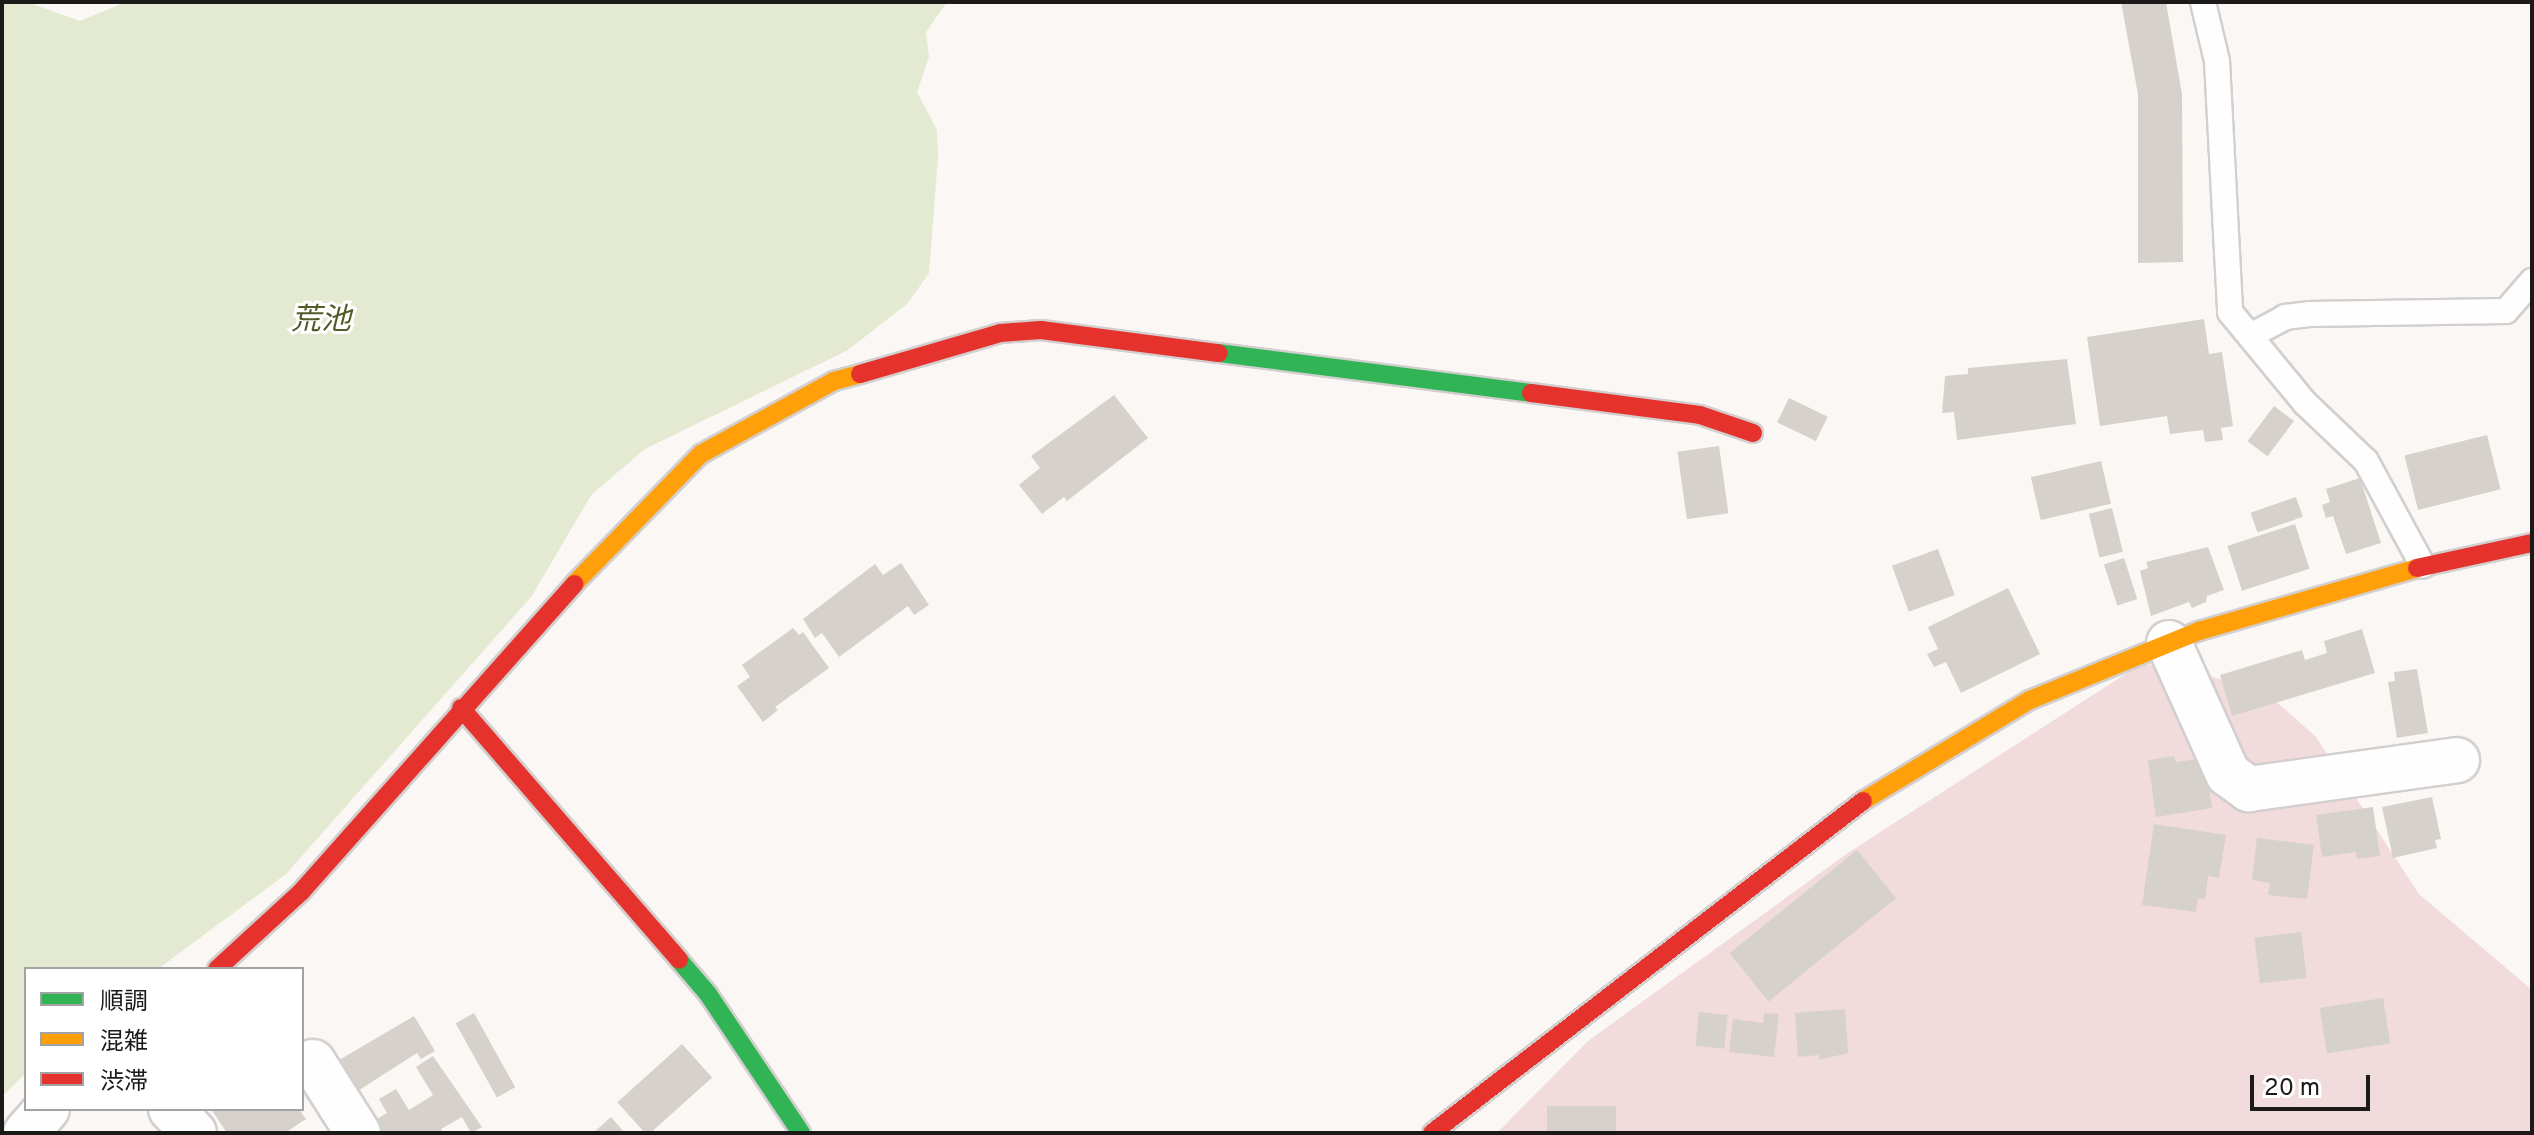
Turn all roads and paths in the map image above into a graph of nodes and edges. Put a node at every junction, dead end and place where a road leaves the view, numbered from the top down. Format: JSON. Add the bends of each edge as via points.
{"nodes":[{"id":1,"x":2203,"y":2,"type":"edge"},
{"id":2,"x":2532,"y":281,"type":"edge"},
{"id":3,"x":2250,"y":336,"type":"junction"},
{"id":4,"x":1753,"y":433,"type":"dead end"},
{"id":5,"x":2532,"y":543,"type":"edge"},
{"id":6,"x":2423,"y":566,"type":"junction"},
{"id":7,"x":2169,"y":643,"type":"junction"},
{"id":8,"x":461,"y":708,"type":"junction"},
{"id":9,"x":2457,"y":760,"type":"dead end"},
{"id":10,"x":219,"y":967,"type":"edge"},
{"id":11,"x":313,"y":1062,"type":"dead end"},
{"id":12,"x":45,"y":1111,"type":"edge"},
{"id":13,"x":173,"y":1111,"type":"edge"},
{"id":14,"x":26,"y":1133,"type":"edge"},
{"id":15,"x":194,"y":1133,"type":"edge"},
{"id":16,"x":358,"y":1133,"type":"edge"},
{"id":17,"x":801,"y":1133,"type":"edge"},
{"id":18,"x":1432,"y":1133,"type":"edge"}],
"edges":[{"from":1,"to":3,"type":"lane","via":[[2217,61],[2227,297],[2230,312]]},
{"from":2,"to":3,"type":"lane","via":[[2506,311],[2309,314],[2285,317]]},
{"from":3,"to":6,"type":"lane","via":[[2305,403],[2381,481]]},
{"from":4,"to":8,"type":"street","via":[[1700,415],[1041,330],[1000,333],[834,381],[701,454],[625,526]]},
{"from":5,"to":6,"type":"street"},
{"from":6,"to":7,"type":"street"},
{"from":7,"to":9,"type":"street","via":[[2228,774],[2249,789]]},
{"from":7,"to":18,"type":"street","via":[[2030,700],[1880,788]]},
{"from":8,"to":10,"type":"street","via":[[301,892]]},
{"from":8,"to":17,"type":"street","via":[[708,994]]},
{"from":11,"to":16,"type":"street"},
{"from":12,"to":14,"type":"street"},
{"from":13,"to":15,"type":"street"}]}
